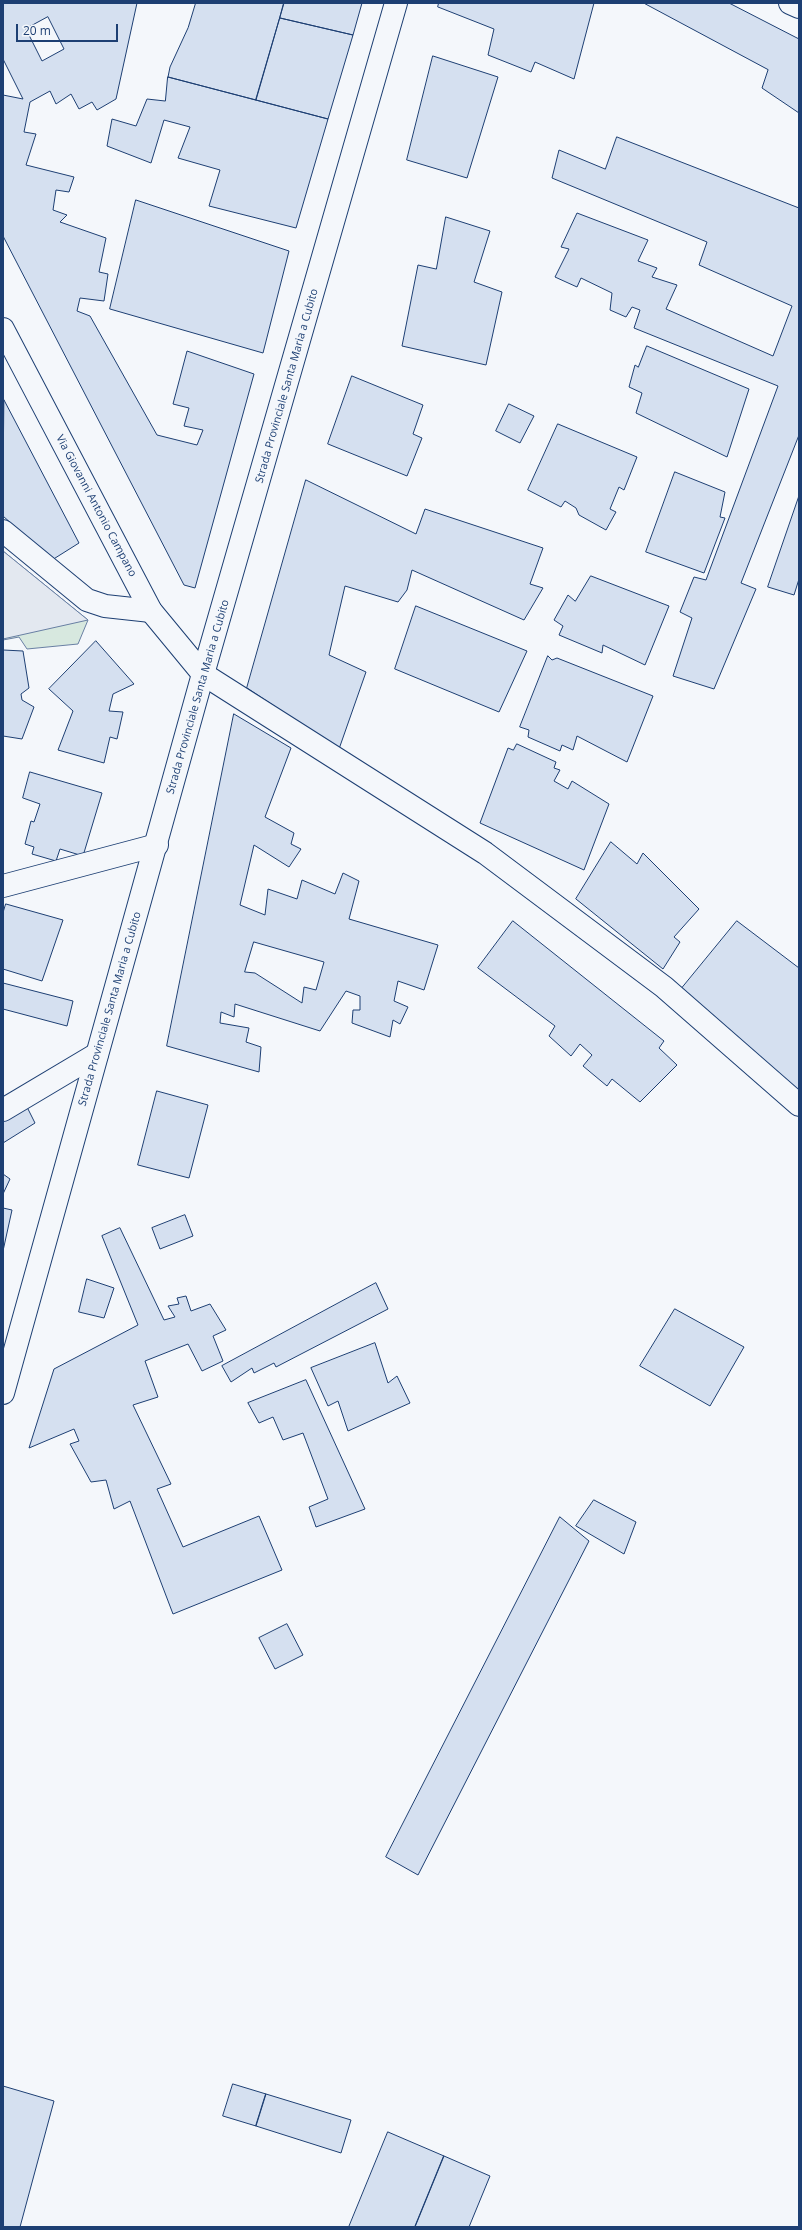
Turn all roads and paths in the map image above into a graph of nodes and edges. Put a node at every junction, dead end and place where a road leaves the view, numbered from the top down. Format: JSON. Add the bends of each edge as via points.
{"nodes":[{"id":1,"x":396,"y":3,"type":"edge"},
{"id":2,"x":790,"y":3,"type":"edge"},
{"id":3,"x":799,"y":7,"type":"edge"},
{"id":4,"x":3,"y":329,"type":"edge"},
{"id":5,"x":3,"y":531,"type":"edge"},
{"id":6,"x":151,"y":611,"type":"junction"},
{"id":7,"x":203,"y":674,"type":"junction"},
{"id":8,"x":157,"y":845,"type":"junction"},
{"id":9,"x":3,"y":886,"type":"edge"},
{"id":10,"x":97,"y":1054,"type":"junction"},
{"id":11,"x":799,"y":1105,"type":"edge"},
{"id":12,"x":3,"y":1110,"type":"edge"},
{"id":13,"x":3,"y":1393,"type":"edge"}],
"edges":[{"from":1,"to":7,"type":"main road","name":"Strada Provinciale Santa Maria a Cubito"},
{"from":2,"to":3,"type":"main road"},
{"from":4,"to":6,"type":"main road","name":"Via Giovanni Antonio Campano"},
{"from":5,"to":6,"type":"main road","via":[[87,600],[105,606]]},
{"from":6,"to":7,"type":"main road","name":"Via Giovanni Antonio Campano"},
{"from":7,"to":8,"type":"main road","name":"Strada Provinciale Santa Maria a Cubito"},
{"from":7,"to":11,"type":"main road","name":"Via Giovanni Antonio Campano","via":[[485,853],[664,987]]},
{"from":8,"to":9,"type":"main road"},
{"from":8,"to":10,"type":"main road","name":"Strada Provinciale Santa Maria a Cubito"},
{"from":10,"to":12,"type":"main road"},
{"from":10,"to":13,"type":"main road","name":"Strada Provinciale Santa Maria a Cubito"}]}
